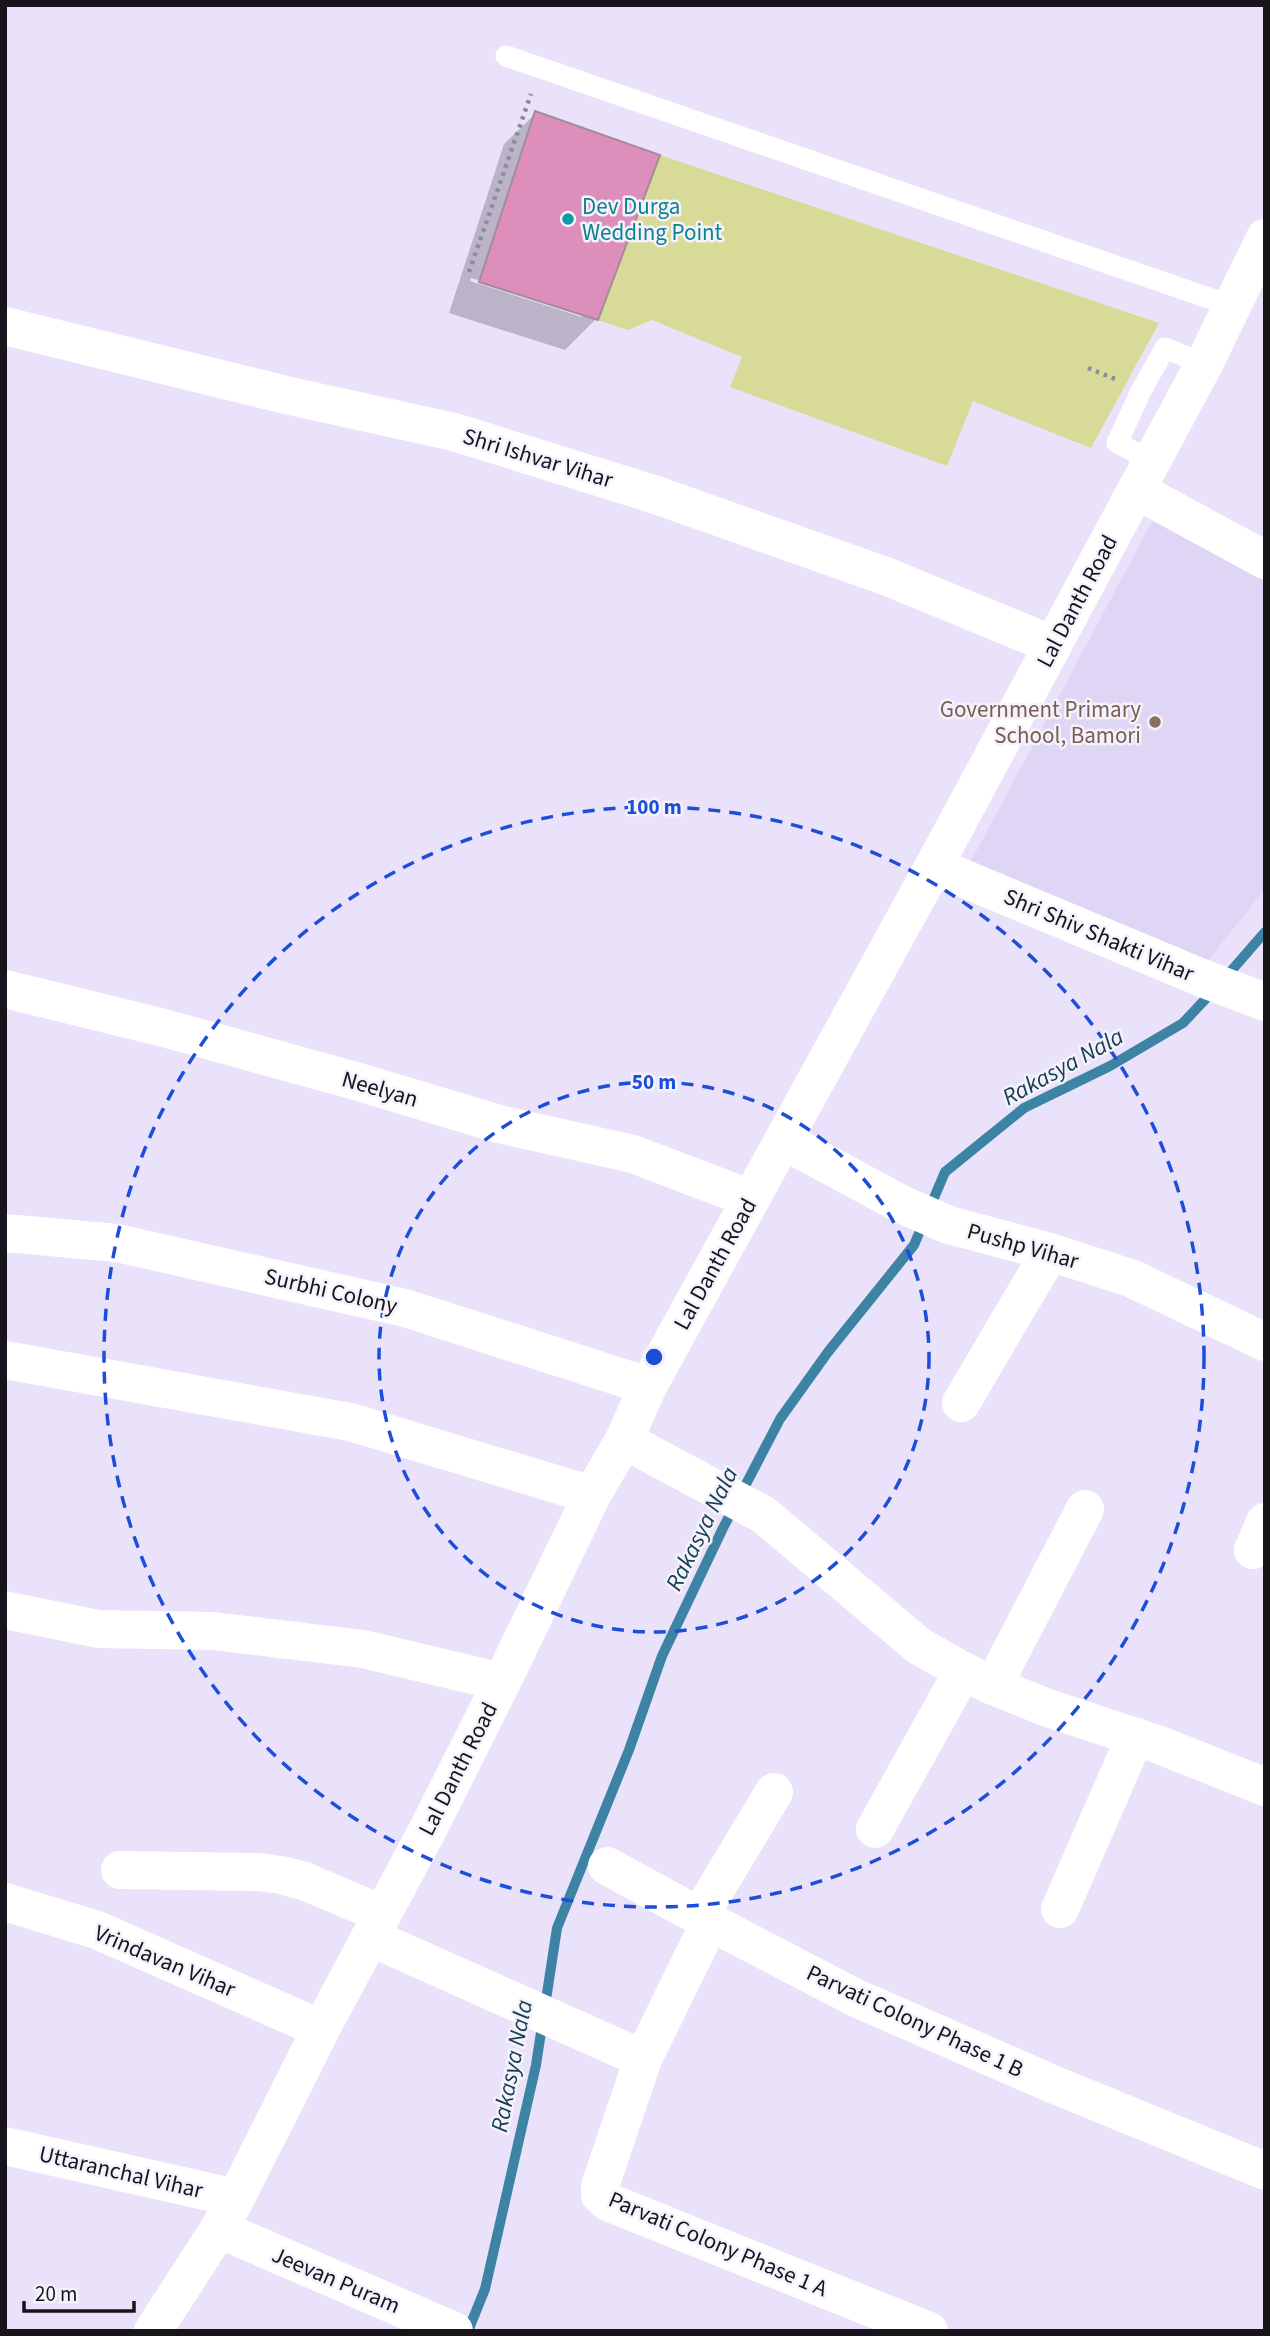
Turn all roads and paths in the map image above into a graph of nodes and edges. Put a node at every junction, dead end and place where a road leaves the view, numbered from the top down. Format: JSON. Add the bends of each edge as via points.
{"nodes":[{"id":1,"x":506,"y":56,"type":"dead end"},
{"id":2,"x":540,"y":67,"type":"junction"},
{"id":3,"x":1265,"y":238,"type":"edge"},
{"id":4,"x":469,"y":272,"type":"dead end"},
{"id":5,"x":1232,"y":306,"type":"junction"},
{"id":6,"x":5,"y":326,"type":"edge"},
{"id":7,"x":1144,"y":476,"type":"junction"},
{"id":8,"x":1265,"y":561,"type":"edge"},
{"id":9,"x":1053,"y":645,"type":"junction"},
{"id":10,"x":934,"y":866,"type":"junction"},
{"id":11,"x":5,"y":989,"type":"edge"},
{"id":12,"x":1265,"y":1002,"type":"edge"},
{"id":13,"x":785,"y":1141,"type":"junction"},
{"id":14,"x":751,"y":1199,"type":"junction"},
{"id":15,"x":5,"y":1233,"type":"edge"},
{"id":16,"x":1050,"y":1252,"type":"junction"},
{"id":17,"x":1265,"y":1342,"type":"edge"},
{"id":18,"x":5,"y":1360,"type":"edge"},
{"id":19,"x":648,"y":1386,"type":"junction"},
{"id":20,"x":961,"y":1403,"type":"dead end"},
{"id":21,"x":624,"y":1440,"type":"junction"},
{"id":22,"x":592,"y":1495,"type":"junction"},
{"id":23,"x":1085,"y":1509,"type":"dead end"},
{"id":24,"x":5,"y":1610,"type":"edge"},
{"id":25,"x":978,"y":1679,"type":"junction"},
{"id":26,"x":502,"y":1682,"type":"junction"},
{"id":27,"x":1135,"y":1737,"type":"junction"},
{"id":28,"x":1265,"y":1787,"type":"edge"},
{"id":29,"x":774,"y":1792,"type":"dead end"},
{"id":30,"x":875,"y":1829,"type":"dead end"},
{"id":31,"x":607,"y":1866,"type":"dead end"},
{"id":32,"x":120,"y":1870,"type":"dead end"},
{"id":33,"x":5,"y":1902,"type":"edge"},
{"id":34,"x":1060,"y":1909,"type":"dead end"},
{"id":35,"x":705,"y":1919,"type":"junction"},
{"id":36,"x":376,"y":1926,"type":"junction"},
{"id":37,"x":321,"y":2029,"type":"junction"},
{"id":38,"x":643,"y":2059,"type":"junction"},
{"id":39,"x":5,"y":2146,"type":"edge"},
{"id":40,"x":1265,"y":2171,"type":"edge"},
{"id":41,"x":227,"y":2213,"type":"junction"},
{"id":42,"x":448,"y":2328,"type":"edge"},
{"id":43,"x":153,"y":2331,"type":"edge"},
{"id":44,"x":929,"y":2331,"type":"edge"}],
"edges":[{"from":1,"to":2,"type":"lane"},
{"from":2,"to":4,"type":"path"},
{"from":2,"to":5,"type":"lane"},
{"from":3,"to":5,"type":"street","name":"Lal Danth Road"},
{"from":5,"to":7,"type":"street","name":"Lal Danth Road"},
{"from":6,"to":9,"type":"street","name":"Shri Ishvar Vihar","via":[[454,432],[656,495],[888,577]]},
{"from":7,"to":8,"type":"street"},
{"from":7,"to":9,"type":"street","name":"Lal Danth Road"},
{"from":9,"to":10,"type":"street","name":"Lal Danth Road"},
{"from":10,"to":12,"type":"street","name":"Shri Shiv Shakti Vihar"},
{"from":10,"to":13,"type":"street","name":"Lal Danth Road"},
{"from":11,"to":14,"type":"street","name":"Neelyan","via":[[160,1027],[499,1124],[633,1154]]},
{"from":13,"to":14,"type":"street","name":"Lal Danth Road"},
{"from":13,"to":16,"type":"street","name":"Pushp Vihar","via":[[948,1225]]},
{"from":14,"to":19,"type":"street","name":"Lal Danth Road"},
{"from":15,"to":19,"type":"street","name":"Surbhi Colony","via":[[117,1243],[405,1308]]},
{"from":16,"to":17,"type":"street","name":"Pushp Vihar","via":[[1133,1279]]},
{"from":16,"to":20,"type":"street"},
{"from":18,"to":22,"type":"street","via":[[350,1422]]},
{"from":19,"to":21,"type":"street","name":"Lal Danth Road"},
{"from":21,"to":22,"type":"street","name":"Lal Danth Road"},
{"from":21,"to":25,"type":"street","via":[[764,1515],[919,1646]]},
{"from":22,"to":26,"type":"street","name":"Lal Danth Road"},
{"from":23,"to":25,"type":"street"},
{"from":24,"to":26,"type":"street","via":[[98,1629],[213,1631],[363,1648]]},
{"from":25,"to":27,"type":"street"},
{"from":25,"to":30,"type":"street"},
{"from":26,"to":36,"type":"street","name":"Lal Danth Road"},
{"from":27,"to":28,"type":"street"},
{"from":27,"to":34,"type":"street"},
{"from":29,"to":35,"type":"street"},
{"from":31,"to":35,"type":"street","name":"Parvati Colony Phase 1 B"},
{"from":32,"to":36,"type":"street","via":[[281,1875],[304,1881]]},
{"from":33,"to":37,"type":"street","name":"Vrindavan Vihar","via":[[97,1930]]},
{"from":35,"to":38,"type":"street"},
{"from":35,"to":40,"type":"street","name":"Parvati Colony Phase 1 B","via":[[856,1998]]},
{"from":36,"to":37,"type":"street","name":"Lal Danth Road"},
{"from":36,"to":38,"type":"street","via":[[519,2003]]},
{"from":37,"to":41,"type":"street","name":"Lal Danth Road"},
{"from":38,"to":44,"type":"street","name":"Parvati Colony Phase 1 A","via":[[600,2195]]},
{"from":39,"to":41,"type":"street","name":"Uttaranchal Vihar"},
{"from":41,"to":42,"type":"street","name":"Jeevan Puram"},
{"from":41,"to":43,"type":"street","name":"Lal Danth Road"}]}
